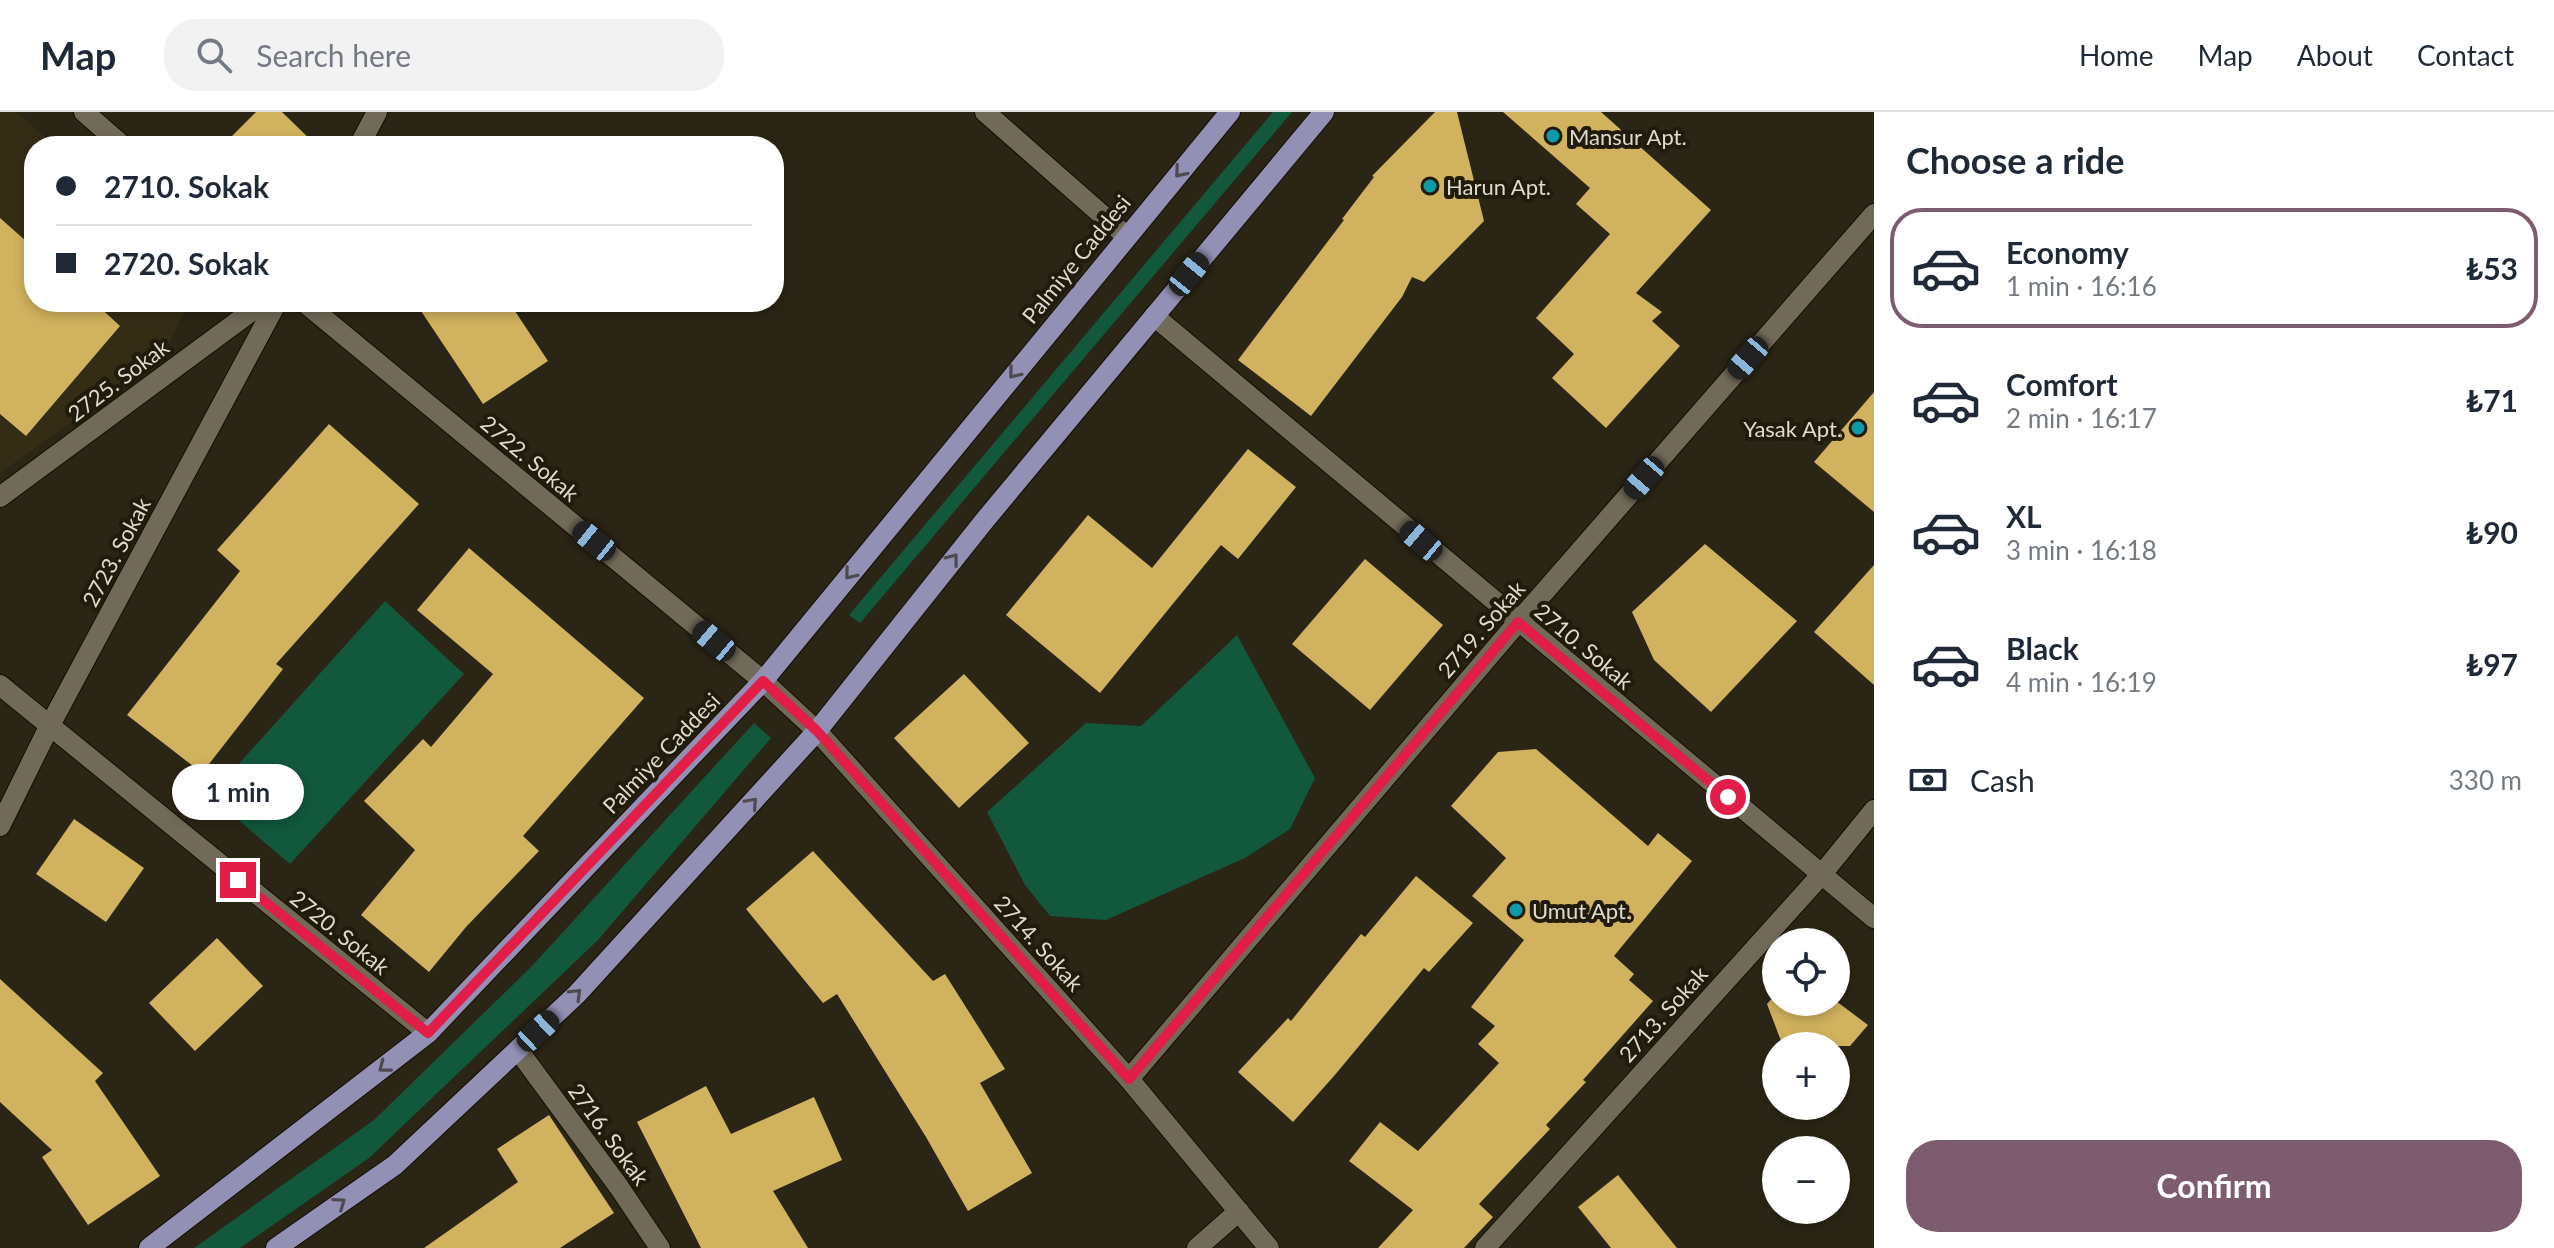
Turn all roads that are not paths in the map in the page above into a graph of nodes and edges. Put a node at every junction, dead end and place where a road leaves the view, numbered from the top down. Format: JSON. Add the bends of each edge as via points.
{"nodes":[{"id":1,"x":84,"y":112,"type":"edge"},
{"id":2,"x":377,"y":112,"type":"edge"},
{"id":3,"x":985,"y":112,"type":"edge"},
{"id":4,"x":1230,"y":112,"type":"edge"},
{"id":5,"x":1324,"y":112,"type":"edge"},
{"id":6,"x":112,"y":136,"type":"edge"},
{"id":7,"x":364,"y":136,"type":"edge"},
{"id":8,"x":1874,"y":214,"type":"edge"},
{"id":9,"x":1126,"y":236,"type":"junction"},
{"id":10,"x":250,"y":312,"type":"edge"},
{"id":11,"x":272,"y":312,"type":"edge"},
{"id":12,"x":316,"y":312,"type":"edge"},
{"id":13,"x":1154,"y":316,"type":"junction"},
{"id":14,"x":0,"y":497,"type":"edge"},
{"id":15,"x":1518,"y":622,"type":"junction"},
{"id":16,"x":763,"y":681,"type":"junction"},
{"id":17,"x":0,"y":685,"type":"edge"},
{"id":18,"x":49,"y":727,"type":"junction"},
{"id":19,"x":817,"y":731,"type":"junction"},
{"id":20,"x":1874,"y":810,"type":"edge"},
{"id":21,"x":0,"y":826,"type":"edge"},
{"id":22,"x":1822,"y":874,"type":"junction"},
{"id":23,"x":1874,"y":918,"type":"edge"},
{"id":24,"x":428,"y":1033,"type":"junction"},
{"id":25,"x":518,"y":1050,"type":"junction"},
{"id":26,"x":1129,"y":1079,"type":"junction"},
{"id":27,"x":1239,"y":1211,"type":"junction"},
{"id":28,"x":149,"y":1248,"type":"edge"},
{"id":29,"x":276,"y":1248,"type":"edge"},
{"id":30,"x":660,"y":1248,"type":"edge"},
{"id":31,"x":1197,"y":1248,"type":"edge"},
{"id":32,"x":1269,"y":1248,"type":"edge"},
{"id":33,"x":1485,"y":1248,"type":"edge"}],
"edges":[{"from":1,"to":6,"type":"street"},
{"from":2,"to":7,"type":"street"},
{"from":3,"to":9,"type":"street"},
{"from":4,"to":9,"type":"main road","name":"Palmiye Caddesi","one_way":true},
{"from":5,"to":13,"type":"main road"},
{"from":8,"to":15,"type":"street","name":"2719. Sokak"},
{"from":9,"to":16,"type":"main road","name":"Palmiye Caddesi","one_way":true},
{"from":10,"to":14,"type":"street","name":"2725. Sokak"},
{"from":11,"to":18,"type":"street","name":"2723. Sokak"},
{"from":12,"to":16,"type":"street","name":"2722. Sokak"},
{"from":13,"to":15,"type":"street","name":"2710. Sokak"},
{"from":19,"to":13,"type":"main road","one_way":true},
{"from":15,"to":22,"type":"street","name":"2710. Sokak"},
{"from":15,"to":26,"type":"street","name":"2719. Sokak"},
{"from":16,"to":19,"type":"street","name":"2714. Sokak"},
{"from":16,"to":24,"type":"main road","name":"Palmiye Caddesi"},
{"from":17,"to":18,"type":"street","name":"2720. Sokak"},
{"from":18,"to":21,"type":"street","name":"2723. Sokak"},
{"from":18,"to":24,"type":"street","name":"2720. Sokak"},
{"from":25,"to":19,"type":"main road","one_way":true,"via":[[577,994]]},
{"from":19,"to":26,"type":"street","name":"2714. Sokak"},
{"from":20,"to":22,"type":"street","name":"2713. Sokak"},
{"from":22,"to":23,"type":"street","name":"2710. Sokak"},
{"from":22,"to":33,"type":"street","name":"2713. Sokak"},
{"from":24,"to":28,"type":"main road","name":"Palmiye Caddesi","one_way":true},
{"from":29,"to":25,"type":"main road","one_way":true,"via":[[395,1165]]},
{"from":25,"to":30,"type":"street","name":"2716. Sokak"},
{"from":26,"to":27,"type":"street","name":"2714. Sokak"},
{"from":27,"to":31,"type":"street"},
{"from":27,"to":32,"type":"street","name":"2714. Sokak"}]}
